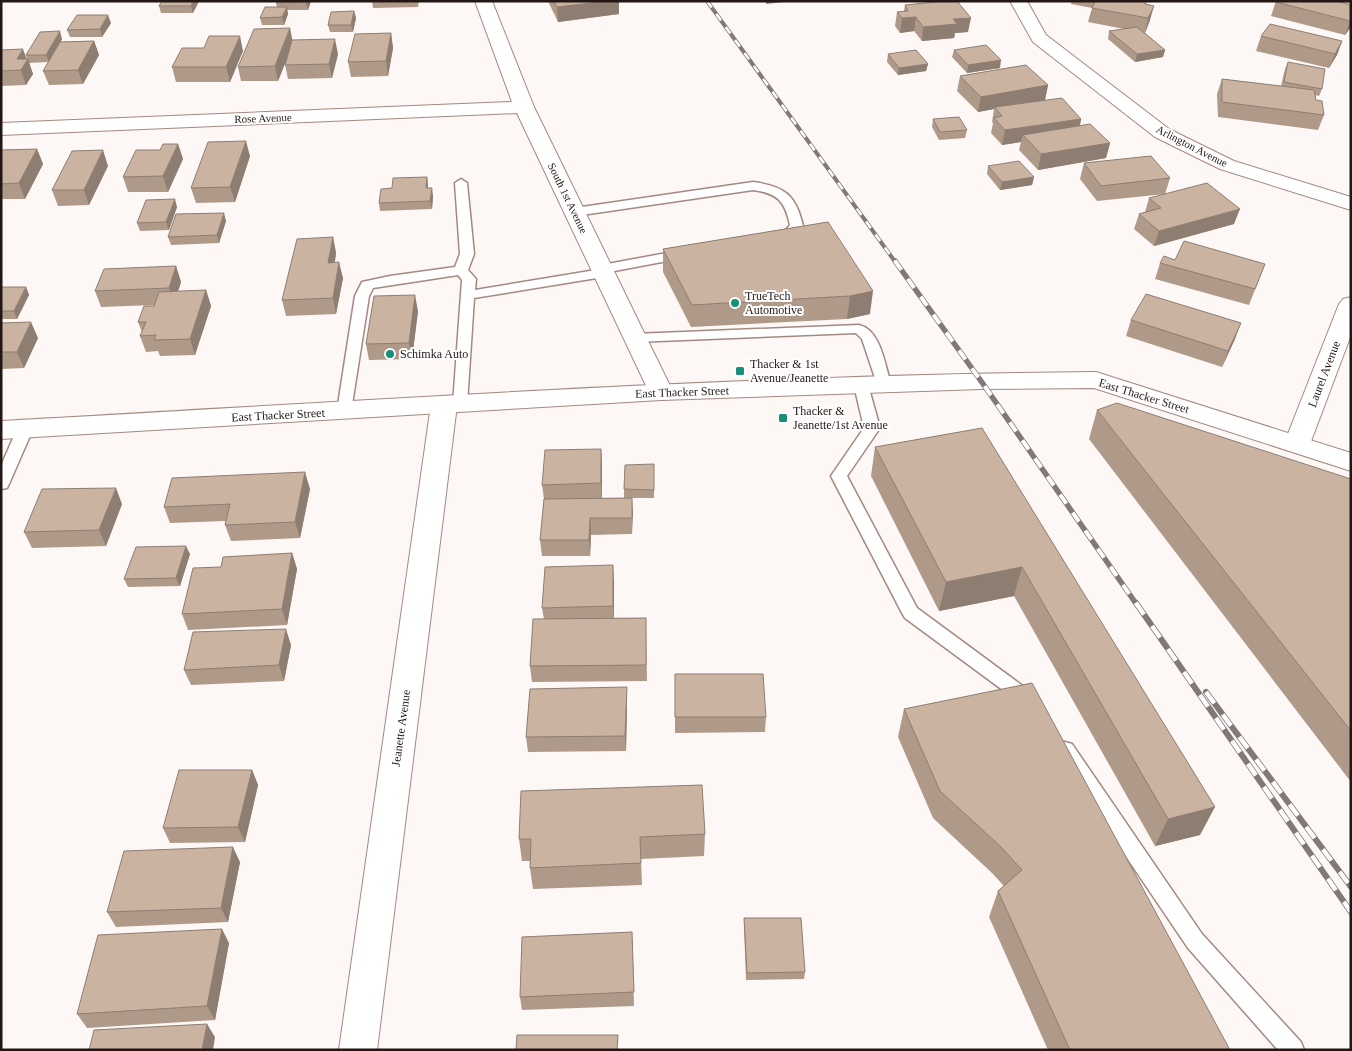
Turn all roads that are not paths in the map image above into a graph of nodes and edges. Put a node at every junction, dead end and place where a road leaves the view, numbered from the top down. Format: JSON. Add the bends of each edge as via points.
{"nodes":[{"id":1,"x":483,"y":1,"type":"edge"},
{"id":2,"x":1018,"y":1,"type":"edge"},
{"id":3,"x":524,"y":106,"type":"junction"},
{"id":4,"x":1,"y":128,"type":"edge"},
{"id":5,"x":461,"y":183,"type":"dead end"},
{"id":6,"x":1351,"y":204,"type":"edge"},
{"id":7,"x":575,"y":212,"type":"junction"},
{"id":8,"x":762,"y":239,"type":"edge"},
{"id":9,"x":696,"y":251,"type":"edge"},
{"id":10,"x":461,"y":270,"type":"junction"},
{"id":11,"x":602,"y":271,"type":"junction"},
{"id":12,"x":468,"y":295,"type":"junction"},
{"id":13,"x":1351,"y":304,"type":"edge"},
{"id":14,"x":634,"y":338,"type":"junction"},
{"id":15,"x":872,"y":385,"type":"junction"},
{"id":16,"x":661,"y":392,"type":"junction"},
{"id":17,"x":452,"y":405,"type":"junction"},
{"id":18,"x":344,"y":411,"type":"junction"},
{"id":19,"x":13,"y":430,"type":"edge"},
{"id":20,"x":1297,"y":444,"type":"junction"},
{"id":21,"x":1351,"y":462,"type":"edge"},
{"id":22,"x":1,"y":484,"type":"edge"},
{"id":23,"x":1040,"y":712,"type":"edge"},
{"id":24,"x":1056,"y":736,"type":"edge"},
{"id":25,"x":358,"y":1050,"type":"edge"},
{"id":26,"x":1293,"y":1050,"type":"edge"}],
"edges":[{"from":1,"to":3,"type":"street","name":"South 1st Avenue"},
{"from":2,"to":6,"type":"street","name":"Arlington Avenue","via":[[1038,38],[1162,133],[1227,165]]},
{"from":3,"to":4,"type":"street","name":"Rose Avenue"},
{"from":3,"to":7,"type":"street","name":"South 1st Avenue"},
{"from":5,"to":10,"type":"lane","via":[[467,254]]},
{"from":7,"to":8,"type":"lane","via":[[753,186],[772,188],[781,194],[796,216],[797,226],[790,233]]},
{"from":7,"to":11,"type":"street","name":"South 1st Avenue"},
{"from":9,"to":11,"type":"lane"},
{"from":10,"to":12,"type":"lane","via":[[469,278]]},
{"from":10,"to":18,"type":"lane","via":[[446,275],[384,280],[368,285],[362,296]]},
{"from":11,"to":12,"type":"lane"},
{"from":11,"to":14,"type":"street","name":"South 1st Avenue"},
{"from":12,"to":17,"type":"lane"},
{"from":13,"to":20,"type":"street","name":"Laurel Avenue"},
{"from":14,"to":15,"type":"lane","via":[[860,329],[869,339]]},
{"from":14,"to":16,"type":"street","name":"South 1st Avenue"},
{"from":15,"to":16,"type":"street","name":"East Thacker Street"},
{"from":15,"to":20,"type":"street","name":"East Thacker Street","via":[[1096,380]]},
{"from":15,"to":23,"type":"lane","via":[[872,428],[839,476],[912,613],[1034,704]]},
{"from":16,"to":17,"type":"street","name":"East Thacker Street"},
{"from":17,"to":18,"type":"street","name":"East Thacker Street"},
{"from":17,"to":25,"type":"street","name":"Jeanette Avenue"},
{"from":18,"to":19,"type":"street","name":"East Thacker Street"},
{"from":19,"to":22,"type":"lane"},
{"from":20,"to":21,"type":"street","name":"East Thacker Street"},
{"from":24,"to":26,"type":"lane","via":[[1195,941]]}]}
